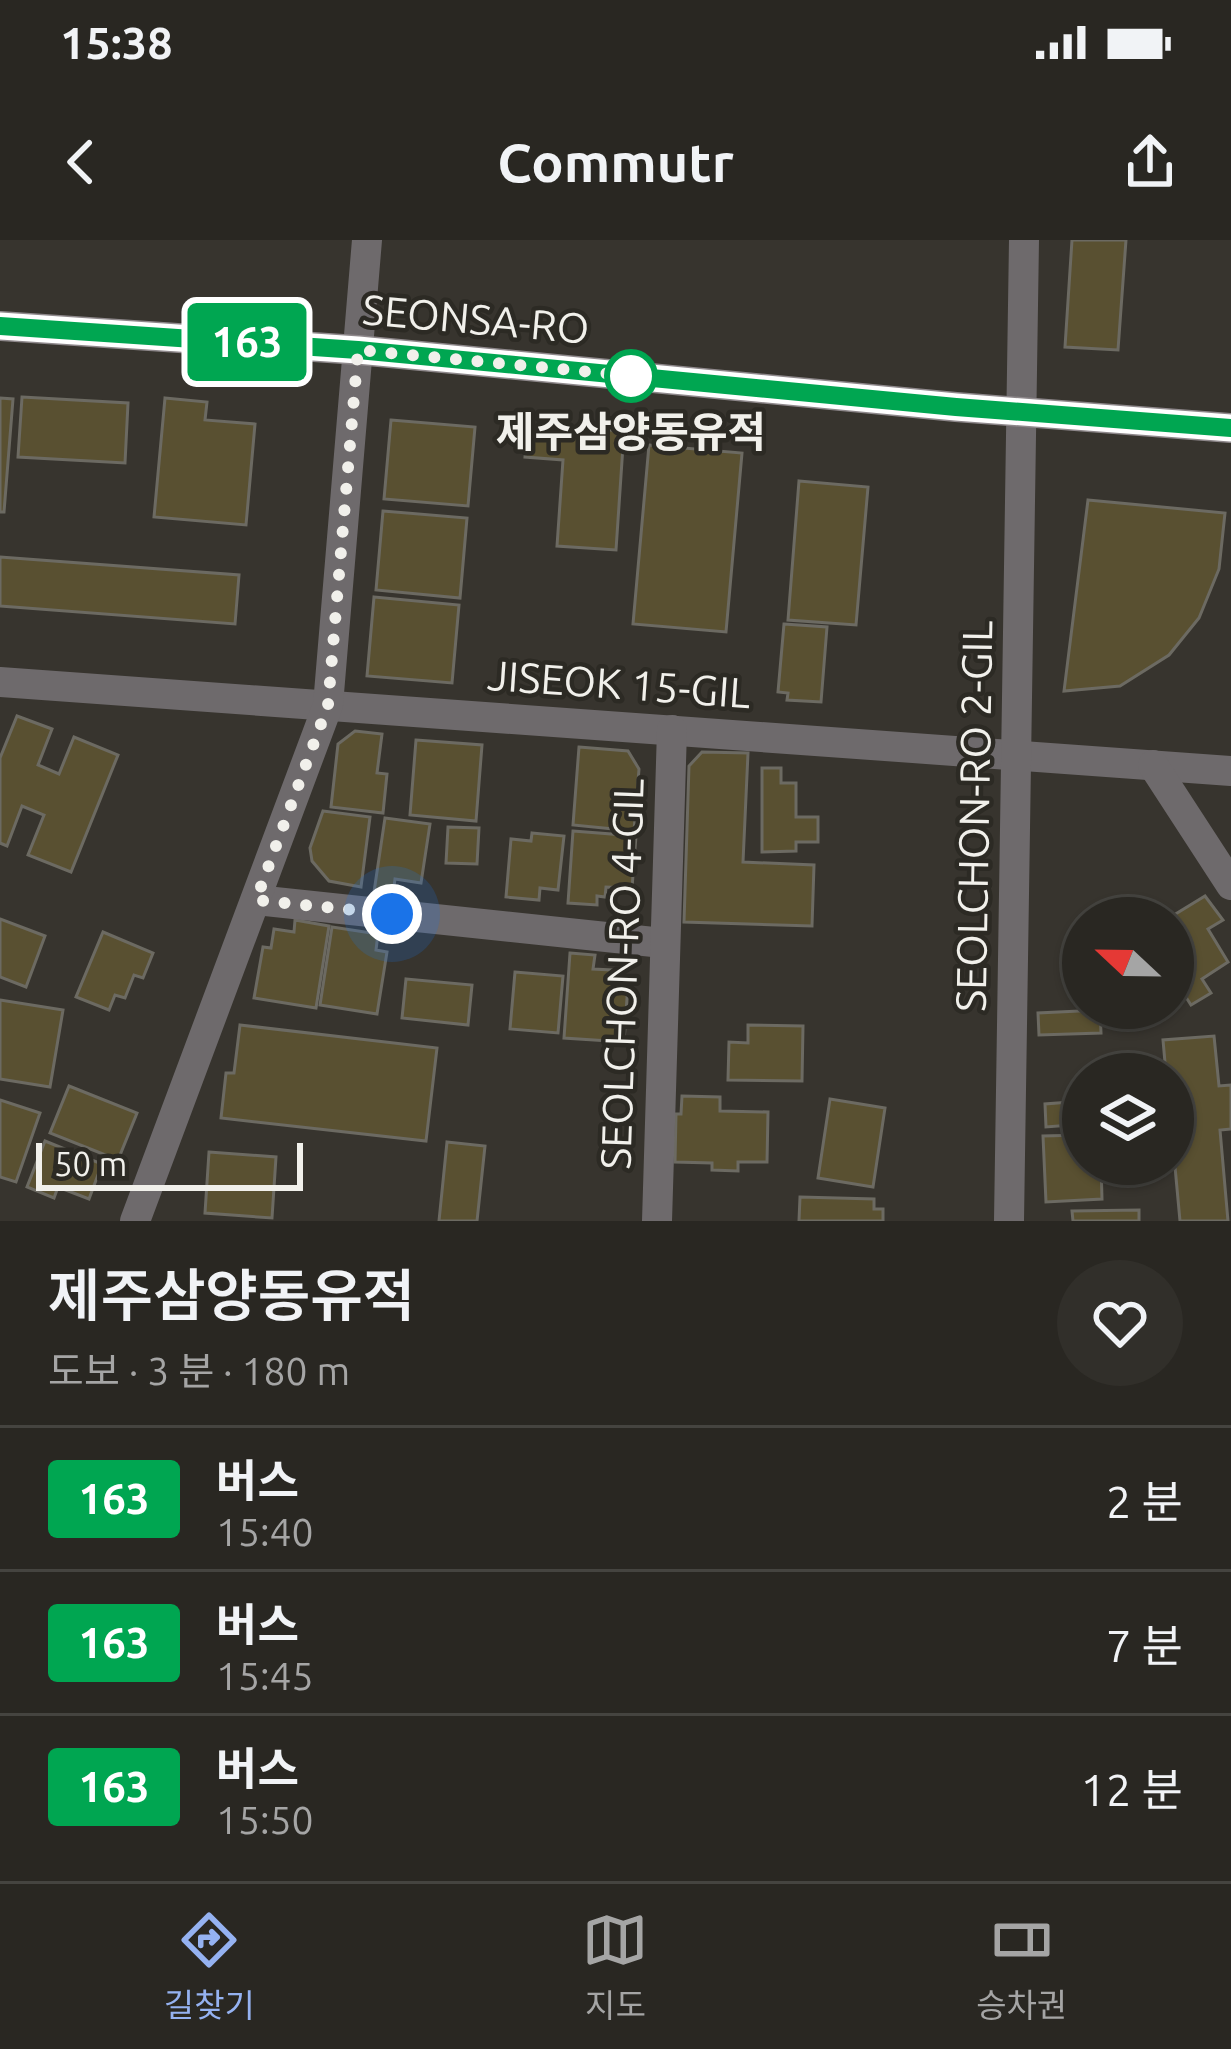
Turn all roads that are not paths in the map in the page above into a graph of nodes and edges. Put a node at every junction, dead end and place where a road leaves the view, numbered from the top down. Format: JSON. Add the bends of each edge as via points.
{"nodes":[{"id":1,"x":368,"y":240,"type":"edge"},
{"id":2,"x":1024,"y":240,"type":"edge"},
{"id":3,"x":0,"y":326,"type":"edge"},
{"id":4,"x":358,"y":350,"type":"junction"},
{"id":5,"x":1021,"y":412,"type":"junction"},
{"id":6,"x":1231,"y":428,"type":"edge"},
{"id":7,"x":0,"y":682,"type":"edge"},
{"id":8,"x":328,"y":705,"type":"junction"},
{"id":9,"x":672,"y":730,"type":"junction"},
{"id":10,"x":1017,"y":755,"type":"junction"},
{"id":11,"x":1153,"y":766,"type":"junction"},
{"id":12,"x":1231,"y":771,"type":"edge"},
{"id":13,"x":1231,"y":885,"type":"edge"},
{"id":14,"x":256,"y":900,"type":"junction"},
{"id":15,"x":663,"y":943,"type":"junction"},
{"id":16,"x":135,"y":1221,"type":"edge"},
{"id":17,"x":657,"y":1221,"type":"edge"},
{"id":18,"x":1009,"y":1221,"type":"edge"}],
"edges":[{"from":1,"to":4,"type":"street"},
{"from":2,"to":5,"type":"street","name":"SEOLCHON-RO 2-GIL"},
{"from":3,"to":4,"type":"street","name":"SEONSA-RO"},
{"from":4,"to":5,"type":"street","name":"SEONSA-RO"},
{"from":4,"to":8,"type":"street"},
{"from":5,"to":6,"type":"street","name":"SEONSA-RO"},
{"from":5,"to":10,"type":"street","name":"SEOLCHON-RO 2-GIL"},
{"from":7,"to":8,"type":"street","name":"JISEOK 15-GIL"},
{"from":8,"to":9,"type":"street","name":"JISEOK 15-GIL"},
{"from":8,"to":14,"type":"street"},
{"from":9,"to":10,"type":"street","name":"JISEOK 15-GIL"},
{"from":9,"to":15,"type":"street","name":"SEOLCHON-RO 4-GIL"},
{"from":10,"to":11,"type":"street","name":"JISEOK 15-GIL"},
{"from":10,"to":18,"type":"street","name":"SEOLCHON-RO 2-GIL"},
{"from":11,"to":12,"type":"street","name":"JISEOK 15-GIL"},
{"from":11,"to":13,"type":"street"},
{"from":14,"to":15,"type":"street"},
{"from":14,"to":16,"type":"street"},
{"from":15,"to":17,"type":"street","name":"SEOLCHON-RO 4-GIL"}]}
